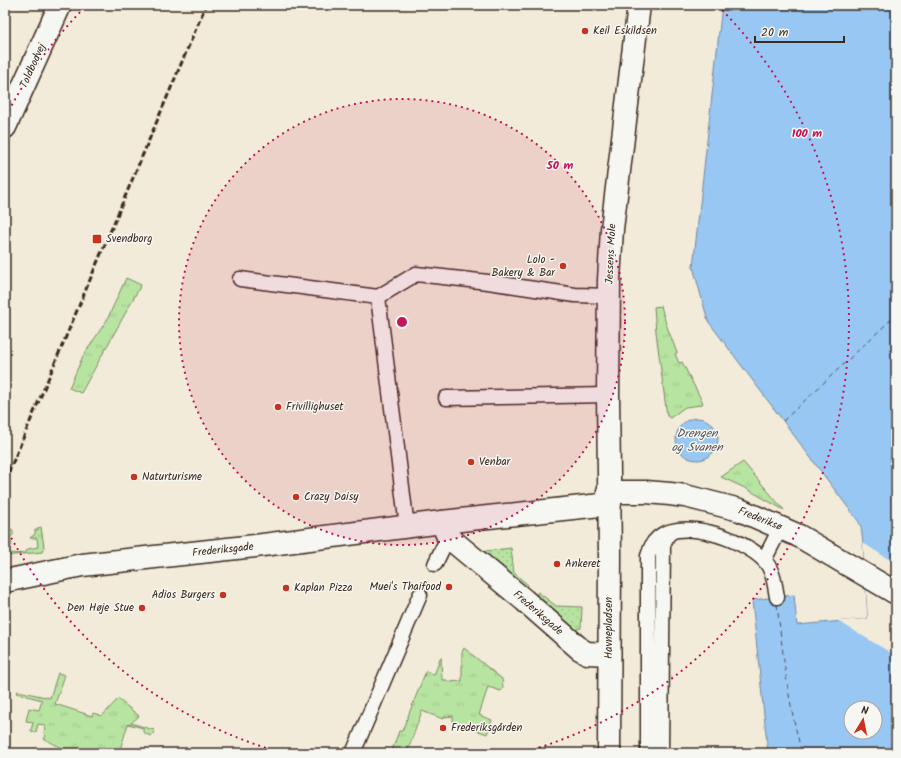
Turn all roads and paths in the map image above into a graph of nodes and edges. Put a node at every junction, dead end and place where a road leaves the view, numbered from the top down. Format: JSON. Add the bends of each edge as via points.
{"nodes":[{"id":1,"x":60,"y":5,"type":"edge"},
{"id":2,"x":639,"y":5,"type":"edge"},
{"id":3,"x":5,"y":127,"type":"edge"},
{"id":4,"x":240,"y":279,"type":"dead end"},
{"id":5,"x":609,"y":296,"type":"junction"},
{"id":6,"x":378,"y":297,"type":"junction"},
{"id":7,"x":608,"y":395,"type":"junction"},
{"id":8,"x":446,"y":398,"type":"dead end"},
{"id":9,"x":609,"y":498,"type":"junction"},
{"id":10,"x":407,"y":526,"type":"junction"},
{"id":11,"x":781,"y":527,"type":"junction"},
{"id":12,"x":446,"y":529,"type":"junction"},
{"id":13,"x":673,"y":531,"type":"junction"},
{"id":14,"x":764,"y":560,"type":"junction"},
{"id":15,"x":435,"y":564,"type":"dead end"},
{"id":16,"x":5,"y":581,"type":"edge"},
{"id":17,"x":896,"y":593,"type":"edge"},
{"id":18,"x":420,"y":596,"type":"dead end"},
{"id":19,"x":776,"y":597,"type":"dead end"},
{"id":20,"x":609,"y":654,"type":"junction"},
{"id":21,"x":353,"y":753,"type":"edge"},
{"id":22,"x":609,"y":753,"type":"edge"},
{"id":23,"x":648,"y":753,"type":"edge"},
{"id":24,"x":661,"y":753,"type":"edge"}],
"edges":[{"from":1,"to":3,"type":"street","name":"Toldbodvej"},
{"from":2,"to":5,"type":"street","name":"Jessens Mole","via":[[612,230]]},
{"from":4,"to":6,"type":"lane"},
{"from":5,"to":6,"type":"lane","via":[[575,295],[416,274]]},
{"from":5,"to":7,"type":"street","name":"Jessens Mole"},
{"from":6,"to":10,"type":"lane"},
{"from":7,"to":8,"type":"lane"},
{"from":7,"to":9,"type":"street","name":"Jessens Mole"},
{"from":9,"to":11,"type":"street","name":"Frederiksø","via":[[646,492],[685,496],[740,510]]},
{"from":9,"to":12,"type":"street","name":"Frederiksgade"},
{"from":9,"to":20,"type":"street","name":"Havnepladsen"},
{"from":10,"to":12,"type":"street","name":"Frederiksgade"},
{"from":10,"to":16,"type":"street","name":"Frederiksgade","via":[[82,565]]},
{"from":11,"to":14,"type":"lane"},
{"from":11,"to":17,"type":"street","name":"Frederiksø"},
{"from":12,"to":15,"type":"lane"},
{"from":12,"to":20,"type":"street","name":"Frederiksgade","via":[[580,649],[587,653]]},
{"from":13,"to":14,"type":"lane","via":[[712,533],[743,546]]},
{"from":13,"to":23,"type":"lane","via":[[655,541],[648,556]]},
{"from":13,"to":24,"type":"lane","via":[[663,545]]},
{"from":14,"to":19,"type":"lane","via":[[772,575]]},
{"from":18,"to":21,"type":"lane"},
{"from":20,"to":22,"type":"street","name":"Havnepladsen"}]}
